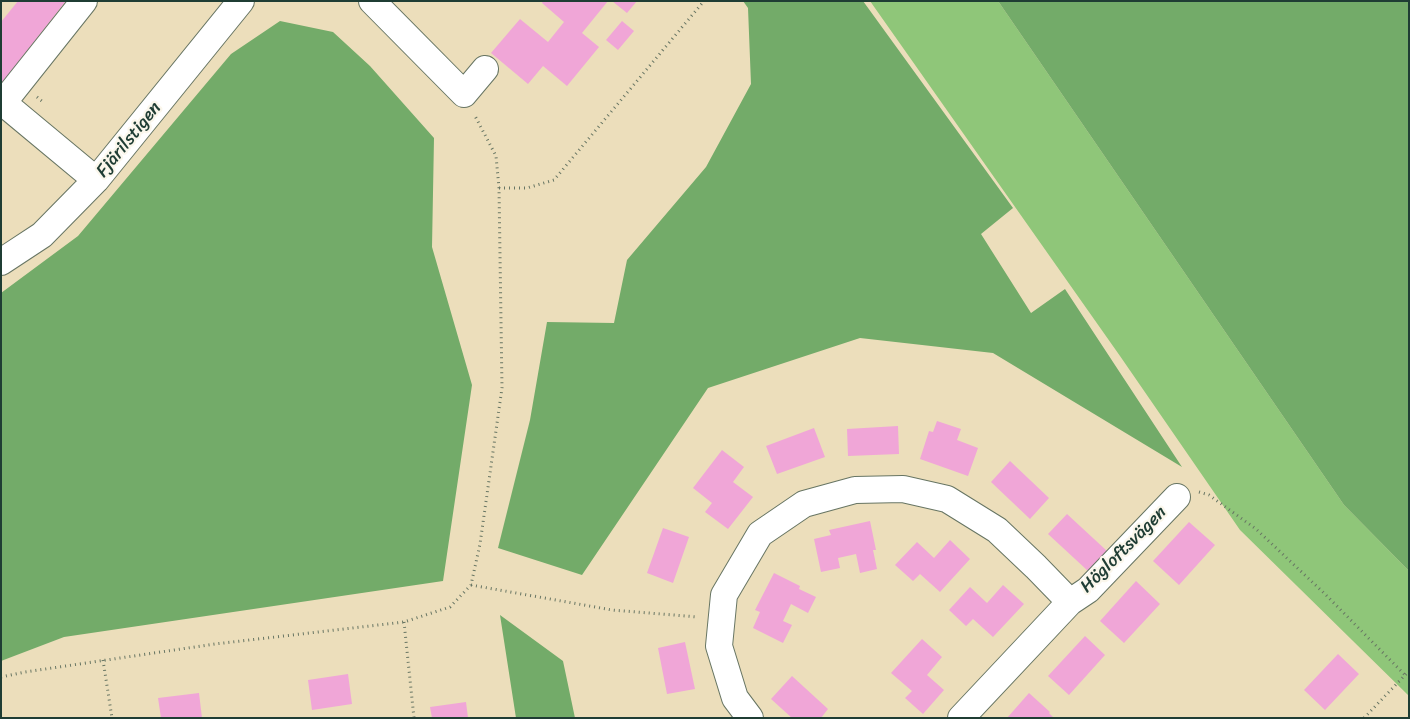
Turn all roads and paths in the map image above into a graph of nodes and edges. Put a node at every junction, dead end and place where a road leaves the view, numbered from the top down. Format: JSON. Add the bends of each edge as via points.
{"nodes":[{"id":1,"x":84,"y":1,"type":"edge"},
{"id":2,"x":241,"y":1,"type":"edge"},
{"id":3,"x":372,"y":1,"type":"edge"},
{"id":4,"x":704,"y":1,"type":"edge"},
{"id":5,"x":485,"y":69,"type":"dead end"},
{"id":6,"x":464,"y":94,"type":"junction"},
{"id":7,"x":2,"y":102,"type":"edge"},
{"id":8,"x":96,"y":180,"type":"junction"},
{"id":9,"x":499,"y":188,"type":"junction"},
{"id":10,"x":1,"y":262,"type":"edge"},
{"id":11,"x":1177,"y":497,"type":"joint"},
{"id":12,"x":471,"y":585,"type":"junction"},
{"id":13,"x":1070,"y":602,"type":"junction"},
{"id":14,"x":722,"y":619,"type":"junction"},
{"id":15,"x":404,"y":622,"type":"junction"},
{"id":16,"x":102,"y":660,"type":"junction"},
{"id":17,"x":1409,"y":671,"type":"edge"},
{"id":18,"x":1405,"y":675,"type":"junction"},
{"id":19,"x":1,"y":677,"type":"edge"},
{"id":20,"x":112,"y":718,"type":"edge"},
{"id":21,"x":414,"y":718,"type":"edge"},
{"id":22,"x":750,"y":718,"type":"edge"},
{"id":23,"x":961,"y":718,"type":"edge"},
{"id":24,"x":1364,"y":718,"type":"edge"}],
"edges":[{"from":1,"to":7,"type":"street"},
{"from":2,"to":8,"type":"street","name":"Fjärilstigen"},
{"from":3,"to":6,"type":"street"},
{"from":4,"to":9,"type":"path","via":[[554,180],[527,188]]},
{"from":5,"to":6,"type":"street"},
{"from":6,"to":9,"type":"path","via":[[496,156]]},
{"from":7,"to":8,"type":"street"},
{"from":8,"to":10,"type":"street","name":"Fjärilstigen","via":[[42,235]]},
{"from":9,"to":12,"type":"path","via":[[502,388],[480,544]]},
{"from":11,"to":13,"type":"street","name":"Högloftsvägen","via":[[1088,590]]},
{"from":11,"to":18,"type":"path","via":[[1188,489],[1209,495],[1256,529]]},
{"from":12,"to":14,"type":"path","via":[[612,610]]},
{"from":12,"to":15,"type":"path","via":[[450,607]]},
{"from":13,"to":14,"type":"street","name":"Högloftsvägen","via":[[997,530],[947,499],[903,488],[855,490],[804,504],[760,534],[724,595]]},
{"from":13,"to":23,"type":"street","name":"Högloftsvägen"},
{"from":14,"to":22,"type":"street","name":"Högloftsvägen","via":[[719,646],[735,698]]},
{"from":15,"to":16,"type":"path"},
{"from":15,"to":21,"type":"path"},
{"from":16,"to":19,"type":"path"},
{"from":16,"to":20,"type":"path"},
{"from":17,"to":18,"type":"path"},
{"from":18,"to":24,"type":"path"}]}
